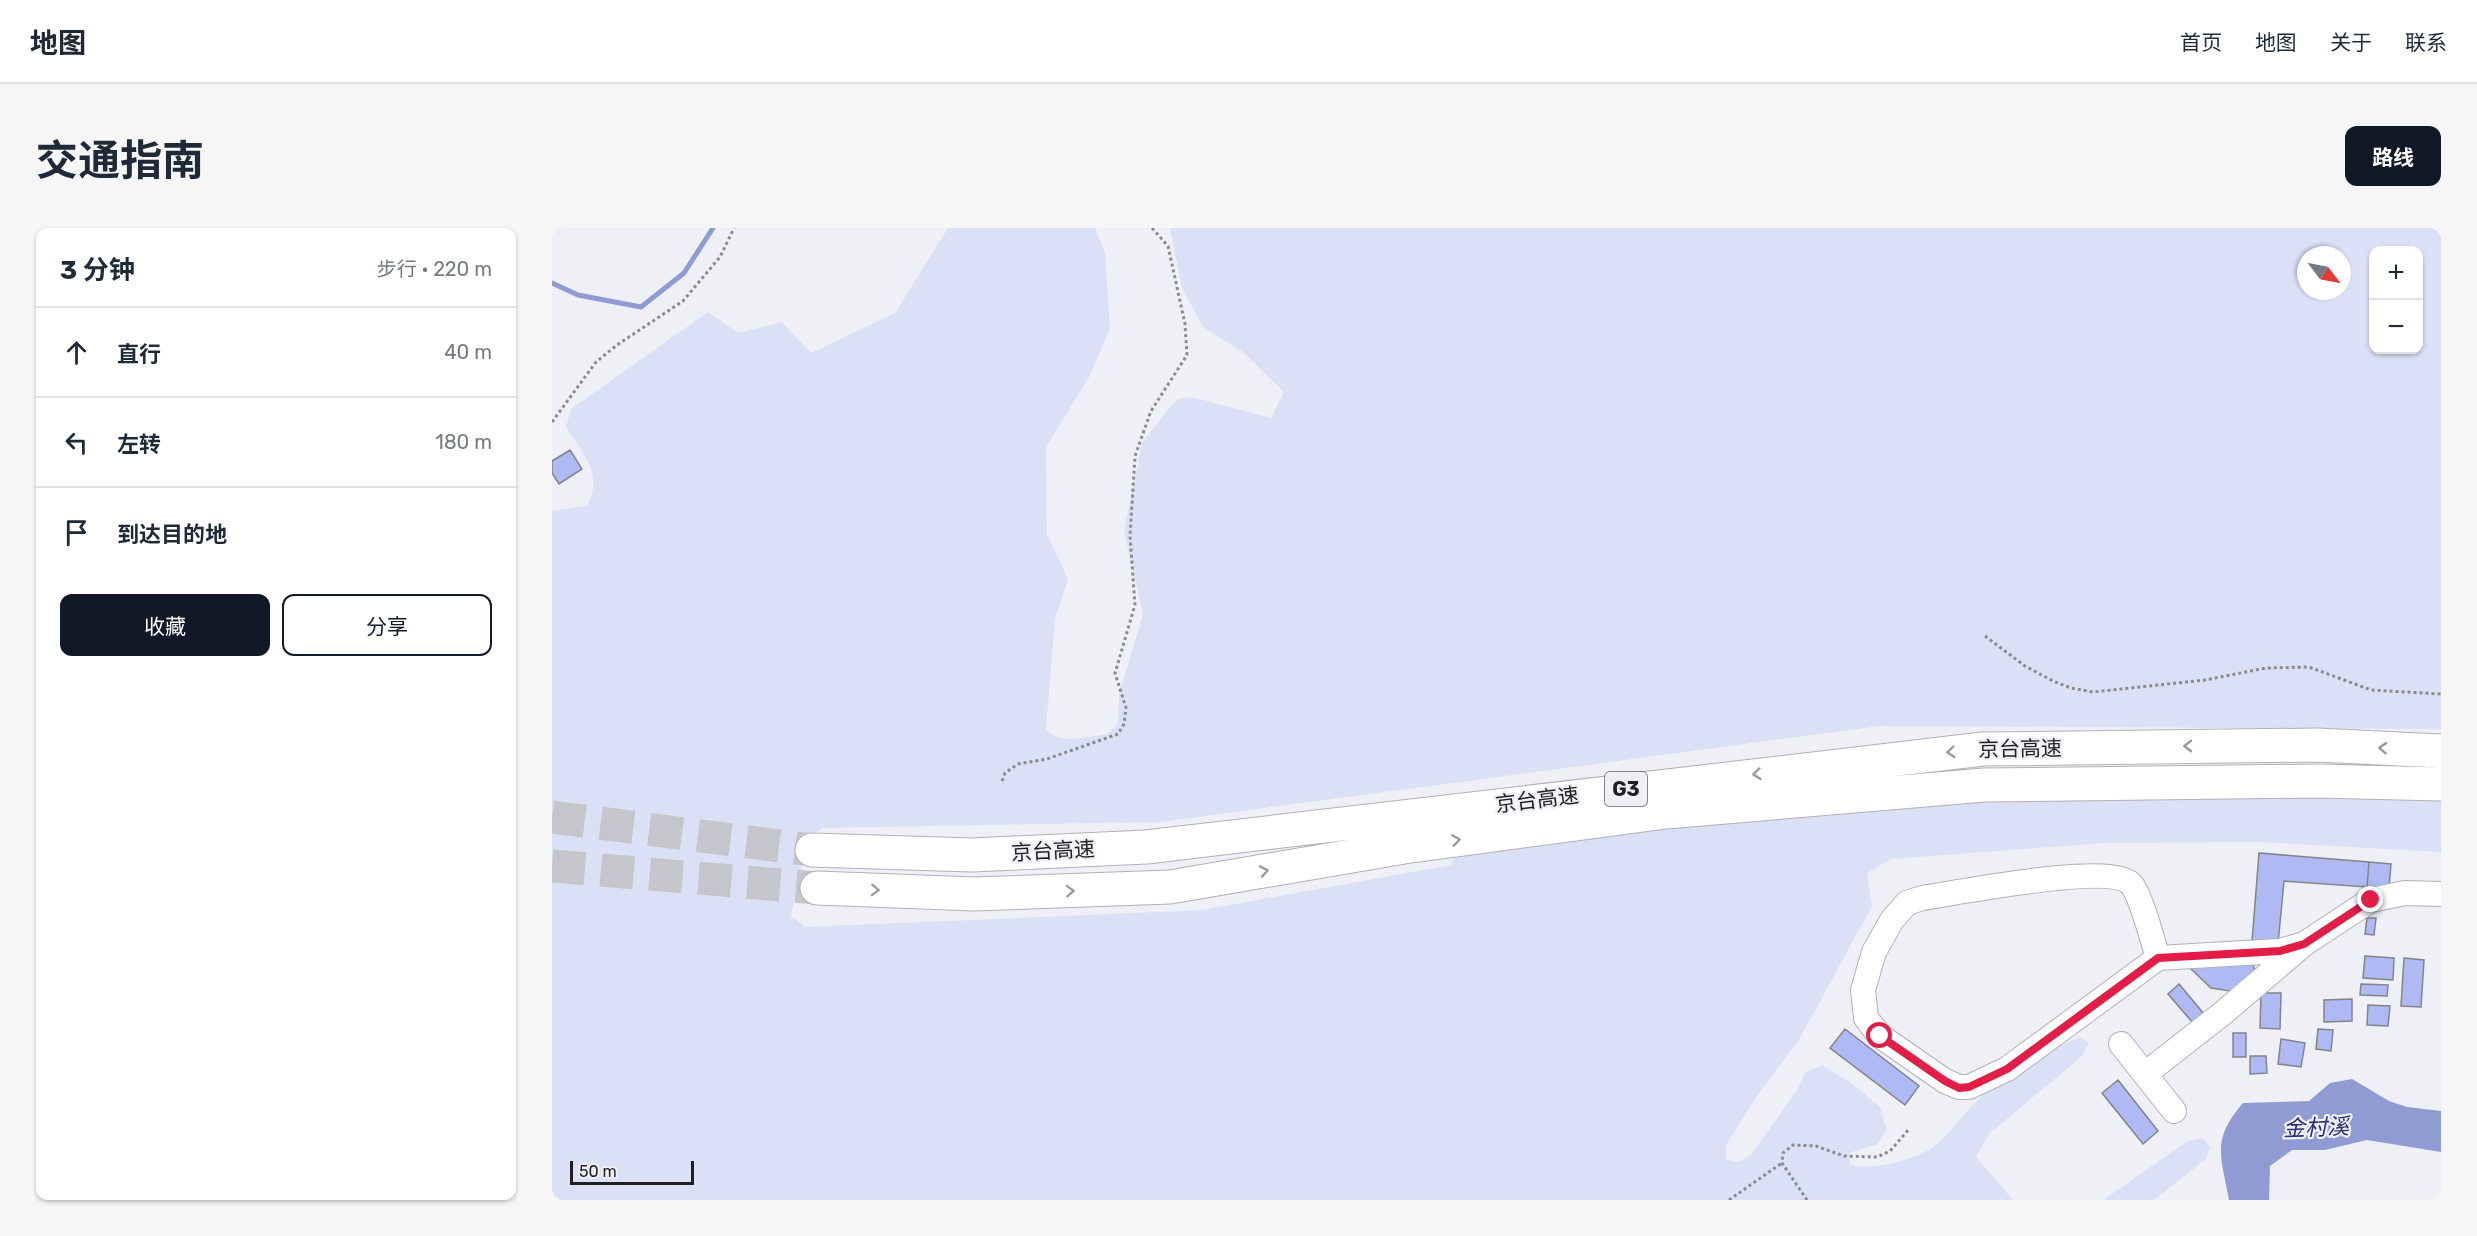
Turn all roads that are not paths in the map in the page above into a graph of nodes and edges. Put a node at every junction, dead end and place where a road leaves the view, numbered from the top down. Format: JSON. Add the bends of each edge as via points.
{"nodes":[{"id":1,"x":2441,"y":751,"type":"edge"},
{"id":2,"x":2441,"y":784,"type":"edge"},
{"id":3,"x":812,"y":850,"type":"tunnel mouth"},
{"id":4,"x":817,"y":888,"type":"tunnel mouth"},
{"id":5,"x":2441,"y":894,"type":"edge"},
{"id":6,"x":2304,"y":944,"type":"junction"},
{"id":7,"x":2158,"y":958,"type":"junction"},
{"id":8,"x":2121,"y":1044,"type":"dead end"},
{"id":9,"x":2145,"y":1074,"type":"junction"},
{"id":10,"x":2175,"y":1111,"type":"dead end"}],
"edges":[{"from":1,"to":3,"type":"highway","name":"京台高速","number":"G3","one_way":true,"via":[[2319,745],[1983,749],[1146,846],[972,855]]},
{"from":4,"to":2,"type":"highway","name":"京台高速","number":"G3","one_way":true,"via":[[974,894],[1170,887],[1404,847],[1666,812],[1984,785],[2318,781]]},
{"from":5,"to":6,"type":"street","via":[[2406,893],[2371,900]]},
{"from":6,"to":7,"type":"street","via":[[2280,951]]},
{"from":6,"to":9,"type":"street"},
{"from":7,"to":7,"type":"street","via":[[2007,1069],[1969,1087],[1959,1088],[1945,1081],[1880,1036],[1866,1018],[1863,990],[1874,951],[1907,903],[1922,898],[2057,878],[2125,879],[2135,890]]},
{"from":8,"to":9,"type":"street"},
{"from":9,"to":10,"type":"street"}]}
